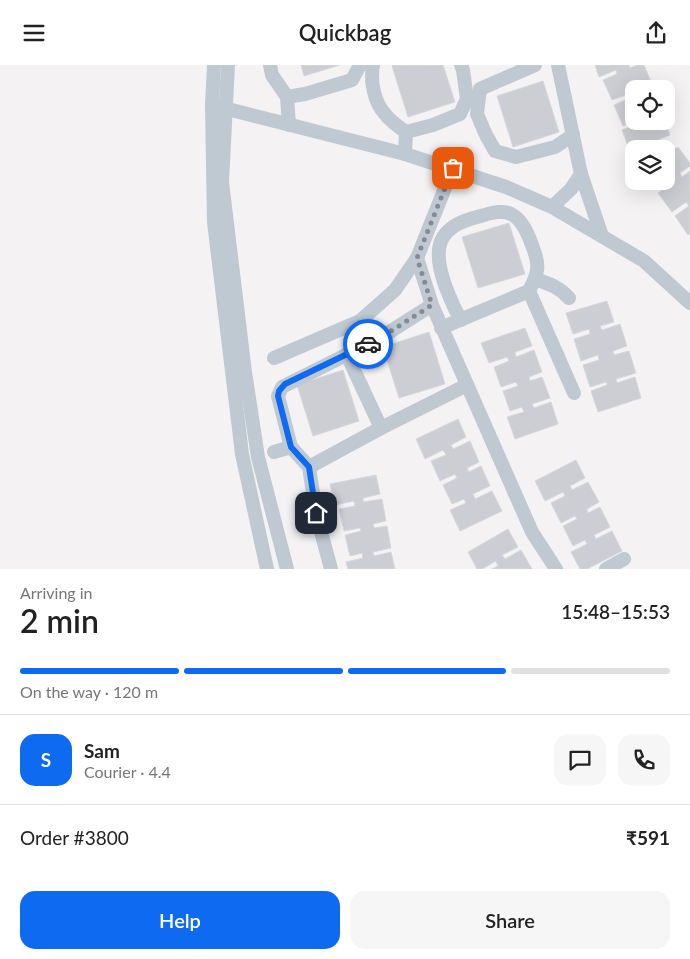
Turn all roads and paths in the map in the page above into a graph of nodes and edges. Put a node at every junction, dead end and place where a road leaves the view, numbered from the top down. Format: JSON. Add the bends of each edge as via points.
{"nodes":[{"id":1,"x":214,"y":65,"type":"edge"},
{"id":2,"x":228,"y":65,"type":"edge"},
{"id":3,"x":270,"y":65,"type":"edge"},
{"id":4,"x":360,"y":65,"type":"edge"},
{"id":5,"x":373,"y":65,"type":"edge"},
{"id":6,"x":461,"y":65,"type":"edge"},
{"id":7,"x":535,"y":65,"type":"edge"},
{"id":8,"x":558,"y":65,"type":"edge"},
{"id":9,"x":287,"y":97,"type":"junction"},
{"id":10,"x":212,"y":105,"type":"junction"},
{"id":11,"x":226,"y":108,"type":"junction"},
{"id":12,"x":288,"y":125,"type":"junction"},
{"id":13,"x":406,"y":132,"type":"junction"},
{"id":14,"x":573,"y":135,"type":"junction"},
{"id":15,"x":405,"y":154,"type":"junction"},
{"id":16,"x":453,"y":168,"type":"junction"},
{"id":17,"x":581,"y":174,"type":"junction"},
{"id":18,"x":552,"y":207,"type":"junction"},
{"id":19,"x":602,"y":236,"type":"junction"},
{"id":20,"x":417,"y":258,"type":"junction"},
{"id":21,"x":532,"y":285,"type":"junction"},
{"id":22,"x":569,"y":298,"type":"dead end"},
{"id":23,"x":690,"y":303,"type":"edge"},
{"id":24,"x":432,"y":305,"type":"junction"},
{"id":25,"x":461,"y":319,"type":"junction"},
{"id":26,"x":441,"y":328,"type":"junction"},
{"id":27,"x":347,"y":355,"type":"junction"},
{"id":28,"x":274,"y":359,"type":"dead end"},
{"id":29,"x":467,"y":385,"type":"junction"},
{"id":30,"x":574,"y":393,"type":"dead end"},
{"id":31,"x":381,"y":428,"type":"junction"},
{"id":32,"x":257,"y":447,"type":"junction"},
{"id":33,"x":291,"y":447,"type":"junction"},
{"id":34,"x":242,"y":449,"type":"junction"},
{"id":35,"x":274,"y":452,"type":"dead end"},
{"id":36,"x":309,"y":467,"type":"junction"},
{"id":37,"x":624,"y":559,"type":"dead end"},
{"id":38,"x":267,"y":569,"type":"edge"},
{"id":39,"x":287,"y":569,"type":"edge"},
{"id":40,"x":331,"y":569,"type":"edge"},
{"id":41,"x":556,"y":569,"type":"edge"},
{"id":42,"x":606,"y":569,"type":"edge"}],
"edges":[{"from":1,"to":10,"type":"street"},
{"from":2,"to":11,"type":"street"},
{"from":3,"to":9,"type":"street","via":[[272,75]]},
{"from":4,"to":9,"type":"street","via":[[352,80],[305,95]]},
{"from":5,"to":13,"type":"street","via":[[371,75],[375,97],[384,114]]},
{"from":6,"to":13,"type":"street","via":[[467,99],[460,114]]},
{"from":7,"to":14,"type":"street","via":[[480,89],[477,114],[486,135],[495,151],[516,157],[555,147]]},
{"from":8,"to":14,"type":"street"},
{"from":9,"to":12,"type":"street"},
{"from":10,"to":11,"type":"street"},
{"from":10,"to":34,"type":"street","via":[[214,222]]},
{"from":11,"to":12,"type":"street"},
{"from":11,"to":32,"type":"street","via":[[222,182]]},
{"from":12,"to":15,"type":"street"},
{"from":13,"to":15,"type":"street"},
{"from":14,"to":17,"type":"street"},
{"from":15,"to":16,"type":"street"},
{"from":16,"to":18,"type":"street"},
{"from":16,"to":20,"type":"street"},
{"from":17,"to":18,"type":"street"},
{"from":17,"to":19,"type":"street"},
{"from":18,"to":19,"type":"street"},
{"from":19,"to":23,"type":"street","via":[[644,261]]},
{"from":20,"to":24,"type":"street"},
{"from":20,"to":28,"type":"street","via":[[395,290],[360,321]]},
{"from":21,"to":22,"type":"street","via":[[554,285]]},
{"from":21,"to":25,"type":"street"},
{"from":21,"to":25,"type":"street","via":[[539,261],[526,229],[511,214],[497,211],[462,221],[445,232],[438,250],[440,271]]},
{"from":21,"to":30,"type":"street"},
{"from":24,"to":26,"type":"street"},
{"from":24,"to":27,"type":"street"},
{"from":25,"to":26,"type":"street"},
{"from":26,"to":29,"type":"street"},
{"from":27,"to":31,"type":"street"},
{"from":27,"to":33,"type":"street","via":[[285,384],[279,391]]},
{"from":29,"to":31,"type":"street"},
{"from":29,"to":41,"type":"street","via":[[532,532]]},
{"from":31,"to":36,"type":"street"},
{"from":32,"to":34,"type":"street"},
{"from":32,"to":39,"type":"street"},
{"from":33,"to":35,"type":"street"},
{"from":33,"to":36,"type":"street"},
{"from":34,"to":38,"type":"street"},
{"from":36,"to":40,"type":"street","via":[[316,513]]},
{"from":37,"to":42,"type":"street"}]}
